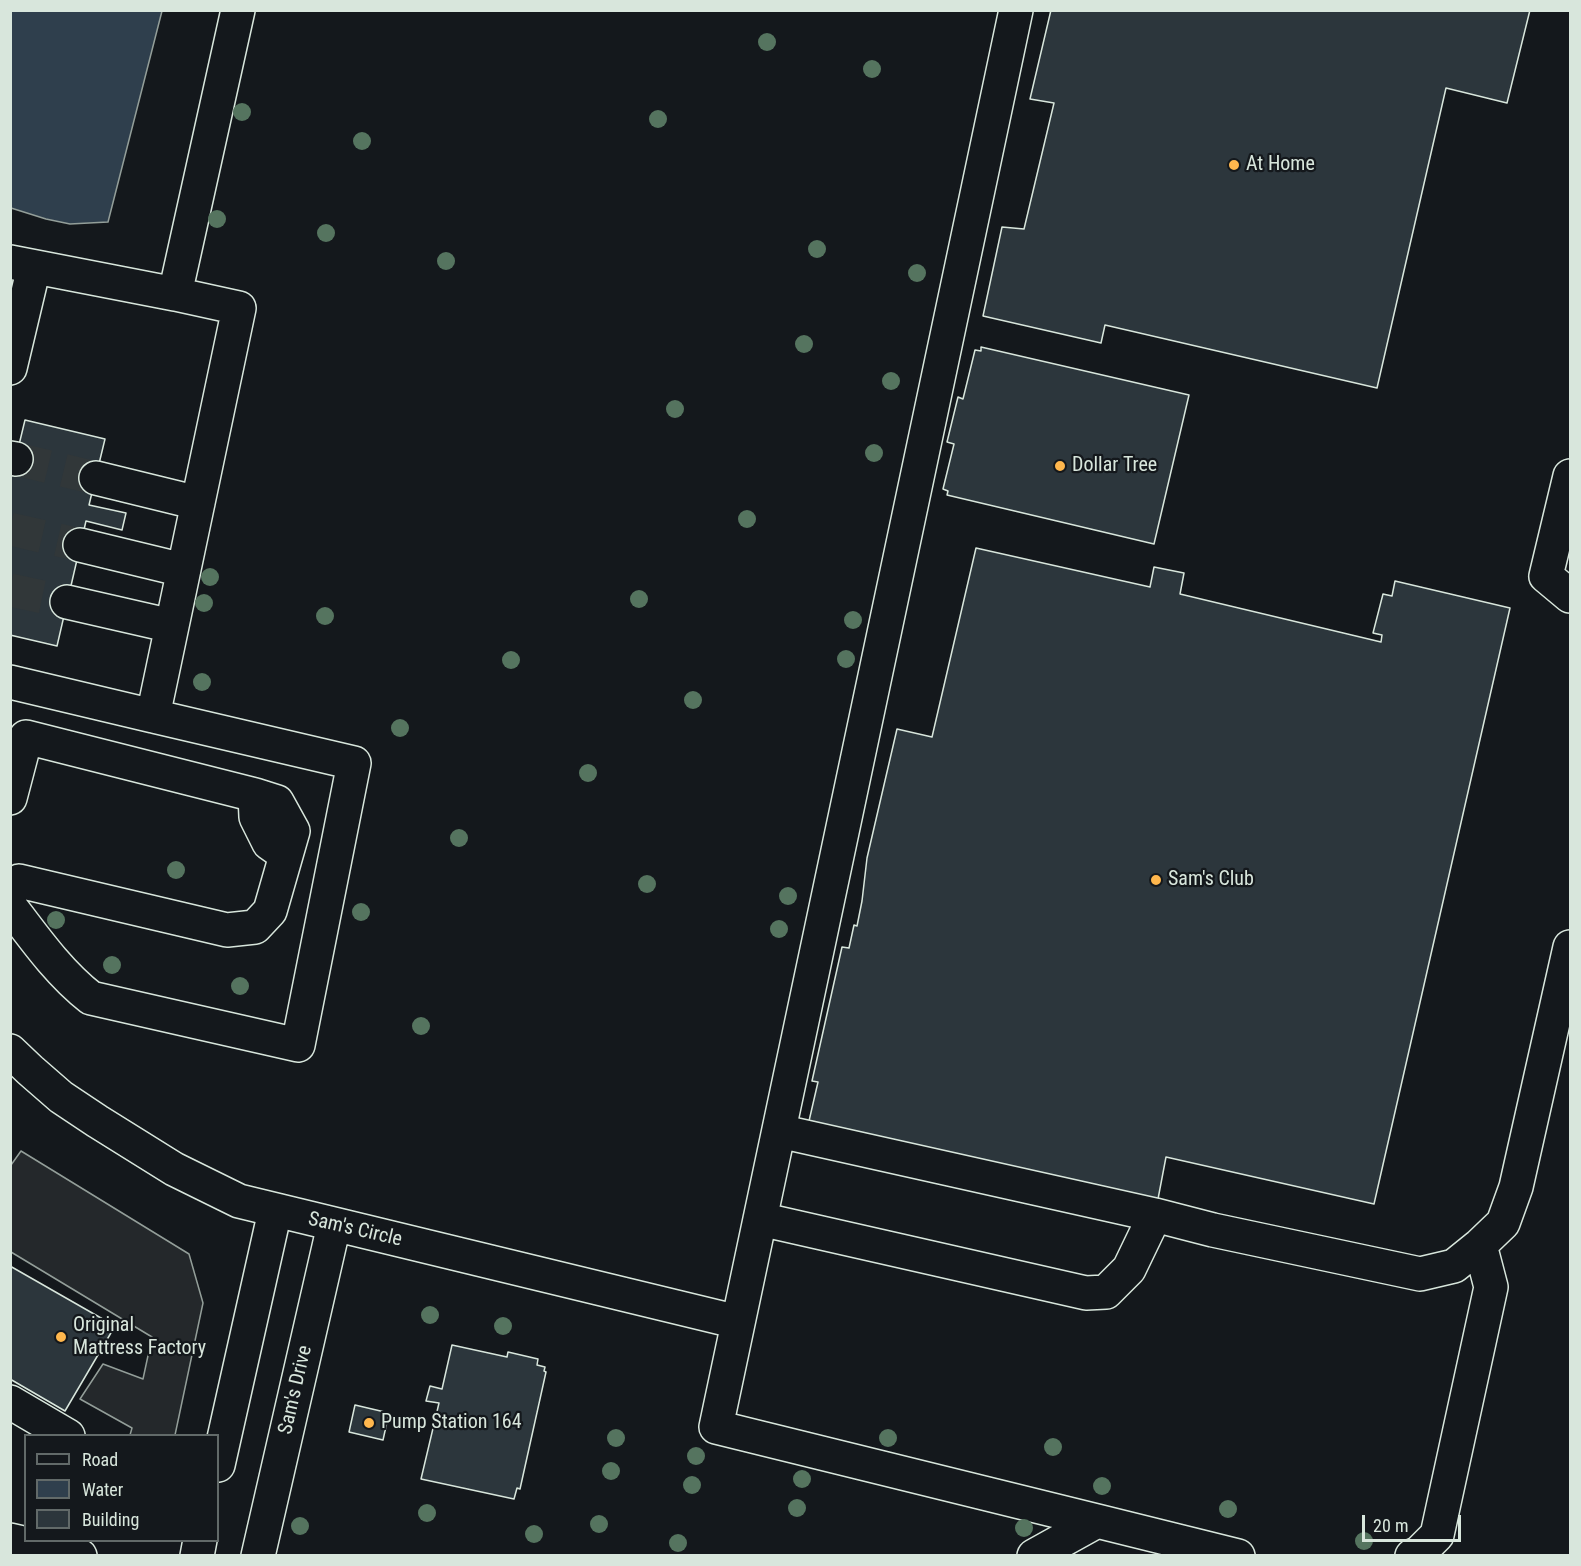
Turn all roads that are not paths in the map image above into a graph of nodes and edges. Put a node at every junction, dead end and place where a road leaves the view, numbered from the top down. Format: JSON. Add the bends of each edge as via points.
{"nodes":[{"id":1,"x":238,"y":10,"type":"edge"},
{"id":2,"x":1016,"y":10,"type":"edge"},
{"id":3,"x":22,"y":264,"type":"edge"},
{"id":4,"x":175,"y":294,"type":"junction"},
{"id":5,"x":10,"y":368,"type":"edge"},
{"id":6,"x":1570,"y":476,"type":"edge"},
{"id":7,"x":96,"y":478,"type":"tunnel mouth"},
{"id":8,"x":198,"y":503,"type":"junction"},
{"id":9,"x":80,"y":545,"type":"tunnel mouth"},
{"id":10,"x":183,"y":570,"type":"junction"},
{"id":11,"x":1570,"y":596,"type":"edge"},
{"id":12,"x":67,"y":602,"type":"tunnel mouth"},
{"id":13,"x":172,"y":627,"type":"junction"},
{"id":14,"x":10,"y":682,"type":"edge"},
{"id":15,"x":153,"y":716,"type":"junction"},
{"id":16,"x":10,"y":798,"type":"edge"},
{"id":17,"x":10,"y":887,"type":"edge"},
{"id":18,"x":10,"y":906,"type":"edge"},
{"id":19,"x":1570,"y":947,"type":"edge"},
{"id":20,"x":17,"y":1060,"type":"edge"},
{"id":21,"x":778,"y":1131,"type":"junction"},
{"id":22,"x":275,"y":1211,"type":"junction"},
{"id":23,"x":1155,"y":1215,"type":"junction"},
{"id":24,"x":760,"y":1219,"type":"junction"},
{"id":25,"x":334,"y":1225,"type":"junction"},
{"id":26,"x":1480,"y":1245,"type":"junction"},
{"id":27,"x":738,"y":1322,"type":"junction"},
{"id":28,"x":10,"y":1402,"type":"edge"},
{"id":29,"x":65,"y":1434,"type":"edge"},
{"id":30,"x":219,"y":1461,"type":"edge"},
{"id":31,"x":1097,"y":1521,"type":"junction"},
{"id":32,"x":10,"y":1540,"type":"edge"},
{"id":33,"x":80,"y":1556,"type":"edge"},
{"id":34,"x":258,"y":1556,"type":"edge"},
{"id":35,"x":1034,"y":1556,"type":"edge"},
{"id":36,"x":1238,"y":1556,"type":"edge"},
{"id":37,"x":1412,"y":1556,"type":"edge"}],
"edges":[{"from":1,"to":4,"type":"street"},
{"from":2,"to":21,"type":"street"},
{"from":3,"to":4,"type":"street"},
{"from":3,"to":5,"type":"street"},
{"from":4,"to":8,"type":"street","via":[[239,309]]},
{"from":6,"to":11,"type":"street","via":[[1546,576]]},
{"from":7,"to":8,"type":"street"},
{"from":8,"to":10,"type":"street"},
{"from":9,"to":10,"type":"street"},
{"from":10,"to":13,"type":"street"},
{"from":12,"to":13,"type":"street"},
{"from":13,"to":15,"type":"street"},
{"from":14,"to":15,"type":"street"},
{"from":15,"to":18,"type":"street","via":[[354,763],[298,1045],[91,998],[45,952]]},
{"from":16,"to":17,"type":"street","via":[[26,738],[277,802],[293,831],[270,911],[255,927],[227,930],[19,881]]},
{"from":19,"to":26,"type":"street","via":[[1516,1187],[1503,1223]]},
{"from":20,"to":22,"type":"street","name":"Sam's Circle","via":[[61,1097],[174,1169],[240,1201]]},
{"from":21,"to":23,"type":"street"},
{"from":21,"to":24,"type":"street"},
{"from":22,"to":25,"type":"street","name":"Sam's Circle"},
{"from":22,"to":30,"type":"street"},
{"from":23,"to":24,"type":"street","via":[[1129,1269],[1106,1292],[1086,1293]]},
{"from":23,"to":26,"type":"street","via":[[1420,1274],[1454,1266]]},
{"from":24,"to":27,"type":"street"},
{"from":25,"to":27,"type":"street","name":"Sam's Circle"},
{"from":25,"to":34,"type":"street","name":"Sam's Drive"},
{"from":26,"to":37,"type":"street","via":[[1491,1287],[1440,1524],[1437,1535]]},
{"from":27,"to":31,"type":"street","via":[[716,1427]]},
{"from":28,"to":29,"type":"street"},
{"from":31,"to":35,"type":"street"},
{"from":31,"to":36,"type":"street"},
{"from":32,"to":33,"type":"street"}]}
